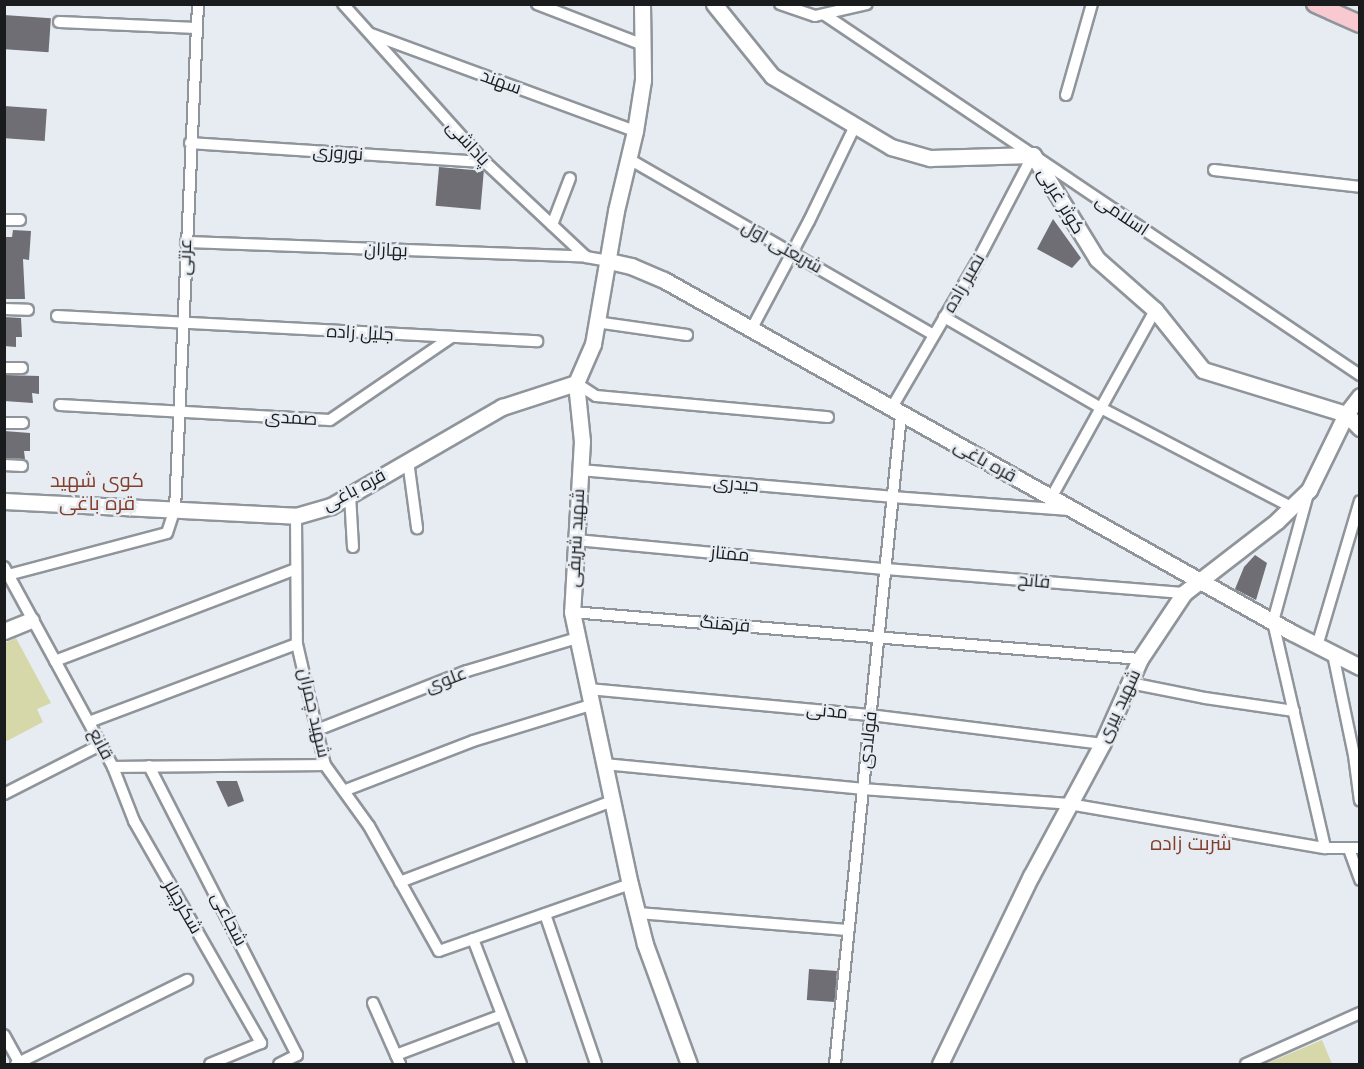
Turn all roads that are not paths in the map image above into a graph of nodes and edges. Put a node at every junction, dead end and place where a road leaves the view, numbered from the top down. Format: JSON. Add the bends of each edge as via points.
{"nodes":[{"id":1,"x":198,"y":4,"type":"edge"},
{"id":2,"x":343,"y":4,"type":"edge"},
{"id":3,"x":537,"y":4,"type":"edge"},
{"id":4,"x":642,"y":4,"type":"edge"},
{"id":5,"x":714,"y":4,"type":"edge"},
{"id":6,"x":780,"y":4,"type":"edge"},
{"id":7,"x":867,"y":4,"type":"edge"},
{"id":8,"x":1092,"y":4,"type":"edge"},
{"id":9,"x":1315,"y":4,"type":"edge"},
{"id":10,"x":825,"y":15,"type":"junction"},
{"id":11,"x":59,"y":22,"type":"dead end"},
{"id":12,"x":1359,"y":24,"type":"edge"},
{"id":13,"x":196,"y":28,"type":"junction"},
{"id":14,"x":368,"y":33,"type":"junction"},
{"id":15,"x":643,"y":45,"type":"junction"},
{"id":16,"x":1066,"y":95,"type":"dead end"},
{"id":17,"x":855,"y":126,"type":"junction"},
{"id":18,"x":635,"y":131,"type":"junction"},
{"id":19,"x":190,"y":143,"type":"junction"},
{"id":20,"x":1033,"y":155,"type":"junction"},
{"id":21,"x":629,"y":159,"type":"junction"},
{"id":22,"x":485,"y":162,"type":"junction"},
{"id":23,"x":1214,"y":170,"type":"dead end"},
{"id":24,"x":570,"y":178,"type":"dead end"},
{"id":25,"x":1359,"y":188,"type":"edge"},
{"id":26,"x":4,"y":220,"type":"edge"},
{"id":27,"x":20,"y":220,"type":"dead end"},
{"id":28,"x":552,"y":225,"type":"junction"},
{"id":29,"x":186,"y":242,"type":"junction"},
{"id":30,"x":792,"y":251,"type":"junction"},
{"id":31,"x":585,"y":257,"type":"junction"},
{"id":32,"x":609,"y":261,"type":"junction"},
{"id":33,"x":4,"y":309,"type":"edge"},
{"id":34,"x":28,"y":310,"type":"dead end"},
{"id":35,"x":1155,"y":310,"type":"junction"},
{"id":36,"x":57,"y":316,"type":"dead end"},
{"id":37,"x":945,"y":317,"type":"junction"},
{"id":38,"x":596,"y":322,"type":"junction"},
{"id":39,"x":183,"y":324,"type":"junction"},
{"id":40,"x":751,"y":330,"type":"junction"},
{"id":41,"x":687,"y":335,"type":"dead end"},
{"id":42,"x":934,"y":335,"type":"junction"},
{"id":43,"x":450,"y":337,"type":"junction"},
{"id":44,"x":537,"y":341,"type":"dead end"},
{"id":45,"x":4,"y":368,"type":"edge"},
{"id":46,"x":22,"y":368,"type":"dead end"},
{"id":47,"x":1359,"y":375,"type":"edge"},
{"id":48,"x":576,"y":383,"type":"junction"},
{"id":49,"x":1359,"y":396,"type":"edge"},
{"id":50,"x":60,"y":405,"type":"dead end"},
{"id":51,"x":1101,"y":408,"type":"junction"},
{"id":52,"x":179,"y":412,"type":"junction"},
{"id":53,"x":896,"y":412,"type":"junction"},
{"id":54,"x":1346,"y":414,"type":"junction"},
{"id":55,"x":828,"y":417,"type":"dead end"},
{"id":56,"x":4,"y":423,"type":"edge"},
{"id":57,"x":23,"y":423,"type":"dead end"},
{"id":58,"x":1359,"y":428,"type":"edge"},
{"id":59,"x":408,"y":461,"type":"junction"},
{"id":60,"x":4,"y":465,"type":"edge"},
{"id":61,"x":22,"y":466,"type":"dead end"},
{"id":62,"x":580,"y":470,"type":"junction"},
{"id":63,"x":1309,"y":490,"type":"junction"},
{"id":64,"x":350,"y":495,"type":"junction"},
{"id":65,"x":892,"y":497,"type":"junction"},
{"id":66,"x":1051,"y":498,"type":"junction"},
{"id":67,"x":4,"y":501,"type":"edge"},
{"id":68,"x":1359,"y":501,"type":"edge"},
{"id":69,"x":1291,"y":507,"type":"junction"},
{"id":70,"x":175,"y":509,"type":"junction"},
{"id":71,"x":1074,"y":510,"type":"junction"},
{"id":72,"x":296,"y":516,"type":"junction"},
{"id":73,"x":417,"y":528,"type":"dead end"},
{"id":74,"x":576,"y":540,"type":"junction"},
{"id":75,"x":353,"y":547,"type":"dead end"},
{"id":76,"x":296,"y":569,"type":"junction"},
{"id":77,"x":885,"y":569,"type":"junction"},
{"id":78,"x":6,"y":571,"type":"edge"},
{"id":79,"x":1201,"y":580,"type":"junction"},
{"id":80,"x":1184,"y":593,"type":"junction"},
{"id":81,"x":572,"y":612,"type":"junction"},
{"id":82,"x":31,"y":620,"type":"junction"},
{"id":83,"x":1273,"y":622,"type":"junction"},
{"id":84,"x":4,"y":632,"type":"edge"},
{"id":85,"x":878,"y":636,"type":"junction"},
{"id":86,"x":577,"y":638,"type":"junction"},
{"id":87,"x":297,"y":644,"type":"junction"},
{"id":88,"x":1317,"y":646,"type":"junction"},
{"id":89,"x":1333,"y":654,"type":"junction"},
{"id":90,"x":1140,"y":659,"type":"junction"},
{"id":91,"x":55,"y":662,"type":"junction"},
{"id":92,"x":1359,"y":667,"type":"edge"},
{"id":93,"x":1130,"y":683,"type":"junction"},
{"id":94,"x":588,"y":689,"type":"junction"},
{"id":95,"x":591,"y":705,"type":"junction"},
{"id":96,"x":1293,"y":711,"type":"junction"},
{"id":97,"x":870,"y":716,"type":"junction"},
{"id":98,"x":90,"y":722,"type":"junction"},
{"id":99,"x":317,"y":730,"type":"junction"},
{"id":100,"x":1102,"y":744,"type":"junction"},
{"id":101,"x":100,"y":745,"type":"junction"},
{"id":102,"x":604,"y":764,"type":"junction"},
{"id":103,"x":325,"y":765,"type":"junction"},
{"id":104,"x":149,"y":766,"type":"junction"},
{"id":105,"x":113,"y":767,"type":"junction"},
{"id":106,"x":862,"y":789,"type":"junction"},
{"id":107,"x":346,"y":790,"type":"junction"},
{"id":108,"x":4,"y":795,"type":"edge"},
{"id":109,"x":612,"y":801,"type":"junction"},
{"id":110,"x":1359,"y":801,"type":"edge"},
{"id":111,"x":1069,"y":804,"type":"junction"},
{"id":112,"x":1325,"y":848,"type":"junction"},
{"id":113,"x":1354,"y":848,"type":"edge"},
{"id":114,"x":1359,"y":880,"type":"edge"},
{"id":115,"x":400,"y":882,"type":"junction"},
{"id":116,"x":630,"y":884,"type":"junction"},
{"id":117,"x":637,"y":913,"type":"junction"},
{"id":118,"x":545,"y":914,"type":"junction"},
{"id":119,"x":848,"y":930,"type":"junction"},
{"id":120,"x":473,"y":939,"type":"junction"},
{"id":121,"x":187,"y":980,"type":"dead end"},
{"id":122,"x":373,"y":1003,"type":"dead end"},
{"id":123,"x":1359,"y":1012,"type":"edge"},
{"id":124,"x":502,"y":1015,"type":"junction"},
{"id":125,"x":4,"y":1035,"type":"edge"},
{"id":126,"x":399,"y":1062,"type":"edge"},
{"id":127,"x":18,"y":1064,"type":"edge"},
{"id":128,"x":210,"y":1065,"type":"edge"},
{"id":129,"x":279,"y":1065,"type":"edge"},
{"id":130,"x":521,"y":1065,"type":"edge"},
{"id":131,"x":596,"y":1065,"type":"edge"},
{"id":132,"x":690,"y":1065,"type":"edge"},
{"id":133,"x":835,"y":1065,"type":"edge"},
{"id":134,"x":940,"y":1065,"type":"edge"},
{"id":135,"x":1246,"y":1065,"type":"edge"}],
"edges":[{"from":1,"to":13,"type":"street","name":"عزتی"},
{"from":2,"to":14,"type":"street","name":"پاداشی"},
{"from":3,"to":15,"type":"street"},
{"from":4,"to":15,"type":"street","name":"شهید شریفى"},
{"from":5,"to":17,"type":"street","name":"کوثر غربی","via":[[772,76]]},
{"from":6,"to":10,"type":"street","name":"اسلامی","via":[[815,16]]},
{"from":7,"to":10,"type":"street","name":"اسلامی"},
{"from":8,"to":16,"type":"street"},
{"from":9,"to":12,"type":"main road"},
{"from":10,"to":20,"type":"street","name":"اسلامی"},
{"from":11,"to":13,"type":"street"},
{"from":13,"to":19,"type":"street","name":"عزتی"},
{"from":14,"to":18,"type":"street","name":"سهند"},
{"from":14,"to":22,"type":"street","name":"پاداشی"},
{"from":15,"to":18,"type":"street","name":"شهید شریفى","via":[[643,80]]},
{"from":17,"to":20,"type":"street","name":"کوثر غربی","via":[[891,147],[930,158]]},
{"from":17,"to":30,"type":"street"},
{"from":18,"to":21,"type":"street","name":"شهید شریفى"},
{"from":19,"to":22,"type":"street","name":"نوروزی"},
{"from":19,"to":29,"type":"street","name":"عزتی"},
{"from":20,"to":35,"type":"street","name":"کوثر غربی","via":[[1097,259]]},
{"from":20,"to":37,"type":"street","name":"نصیر زاده"},
{"from":20,"to":47,"type":"street","name":"اسلامی"},
{"from":21,"to":30,"type":"street","name":"شریعتی اول"},
{"from":21,"to":32,"type":"street","name":"شهید شریفى"},
{"from":22,"to":28,"type":"street","name":"پاداشی"},
{"from":23,"to":25,"type":"street"},
{"from":24,"to":28,"type":"street"},
{"from":26,"to":27,"type":"street"},
{"from":28,"to":31,"type":"street","name":"پاداشی"},
{"from":29,"to":31,"type":"street","name":"بهاران"},
{"from":29,"to":39,"type":"street","name":"عزتی"},
{"from":30,"to":40,"type":"street"},
{"from":30,"to":42,"type":"street","name":"شریعتی اول"},
{"from":31,"to":32,"type":"street"},
{"from":32,"to":38,"type":"street","name":"شهید شریفى"},
{"from":32,"to":40,"type":"street","name":"قره باغی","via":[[664,280]]},
{"from":33,"to":34,"type":"street"},
{"from":35,"to":51,"type":"street"},
{"from":35,"to":54,"type":"street","name":"کوثر غربی","via":[[1203,370]]},
{"from":36,"to":39,"type":"street","name":"جلیل زاده"},
{"from":37,"to":42,"type":"street","name":"نصیر زاده"},
{"from":37,"to":51,"type":"street"},
{"from":38,"to":41,"type":"street"},
{"from":38,"to":48,"type":"street","name":"شهید شریفى","via":[[593,344]]},
{"from":39,"to":43,"type":"street","name":"جلیل زاده"},
{"from":39,"to":52,"type":"street","name":"عزتی"},
{"from":40,"to":53,"type":"street","name":"قره باغی"},
{"from":42,"to":53,"type":"street","name":"نصیر زاده"},
{"from":43,"to":44,"type":"street","name":"جلیل زاده"},
{"from":43,"to":52,"type":"street","name":"صمدی","via":[[330,420]]},
{"from":45,"to":46,"type":"street"},
{"from":48,"to":55,"type":"street","via":[[596,396]]},
{"from":48,"to":59,"type":"street","name":"قره باغی","via":[[502,407]]},
{"from":48,"to":62,"type":"street","name":"شهید شریفى","via":[[582,441]]},
{"from":49,"to":54,"type":"street","name":"شهید پیری"},
{"from":50,"to":52,"type":"street","name":"صمدی"},
{"from":51,"to":66,"type":"street"},
{"from":51,"to":69,"type":"street"},
{"from":52,"to":70,"type":"street","name":"عزتی"},
{"from":53,"to":65,"type":"street","name":"فولادی"},
{"from":53,"to":66,"type":"street","name":"قره باغی"},
{"from":54,"to":58,"type":"street"},
{"from":54,"to":63,"type":"street","name":"شهید پیری"},
{"from":56,"to":57,"type":"street"},
{"from":59,"to":64,"type":"street","name":"قره باغی"},
{"from":59,"to":73,"type":"street"},
{"from":60,"to":61,"type":"street"},
{"from":62,"to":65,"type":"street","name":"حیدری"},
{"from":62,"to":74,"type":"street","name":"شهید شریفى"},
{"from":63,"to":69,"type":"street","name":"شهید پیری"},
{"from":63,"to":83,"type":"street"},
{"from":64,"to":72,"type":"street","name":"قره باغی","via":[[331,506]]},
{"from":64,"to":75,"type":"street"},
{"from":65,"to":71,"type":"street","name":"حیدری"},
{"from":65,"to":77,"type":"street","name":"فولادی"},
{"from":66,"to":71,"type":"street","name":"قره باغی"},
{"from":67,"to":70,"type":"street","name":"قره باغی"},
{"from":68,"to":88,"type":"street"},
{"from":69,"to":79,"type":"street","name":"شهید پیری"},
{"from":70,"to":72,"type":"street","name":"قره باغی"},
{"from":70,"to":78,"type":"street","via":[[167,532]]},
{"from":71,"to":79,"type":"street","name":"قره باغی"},
{"from":72,"to":76,"type":"street","name":"شهید چمران"},
{"from":74,"to":77,"type":"street","name":"ممتاز"},
{"from":74,"to":81,"type":"street","name":"شهید شریفى"},
{"from":76,"to":87,"type":"street","name":"شهید چمران"},
{"from":76,"to":91,"type":"street"},
{"from":77,"to":80,"type":"street","name":"فاتح"},
{"from":77,"to":85,"type":"street","name":"فولادی"},
{"from":78,"to":82,"type":"street","name":"قانع"},
{"from":79,"to":80,"type":"street","name":"شهید پیری"},
{"from":79,"to":83,"type":"street","name":"قره باغی"},
{"from":80,"to":90,"type":"street","name":"شهید پیری"},
{"from":81,"to":85,"type":"street","name":"فرهنگ"},
{"from":81,"to":86,"type":"street","name":"شهید شریفى"},
{"from":82,"to":84,"type":"street"},
{"from":82,"to":91,"type":"street","name":"قانع"},
{"from":83,"to":88,"type":"street","name":"قره باغی"},
{"from":83,"to":96,"type":"street"},
{"from":85,"to":90,"type":"street","name":"فرهنگ"},
{"from":85,"to":97,"type":"street","name":"فولادی"},
{"from":86,"to":94,"type":"street","name":"شهید شریفى"},
{"from":86,"to":99,"type":"street","name":"علوی","via":[[467,671]]},
{"from":87,"to":98,"type":"street"},
{"from":87,"to":99,"type":"street","name":"شهید چمران"},
{"from":88,"to":89,"type":"street","name":"قره باغی"},
{"from":89,"to":92,"type":"street","name":"قره باغی"},
{"from":89,"to":110,"type":"street"},
{"from":90,"to":93,"type":"street","name":"شهید پیری"},
{"from":91,"to":98,"type":"street","name":"قانع"},
{"from":93,"to":96,"type":"street"},
{"from":93,"to":100,"type":"street","name":"شهید پیری"},
{"from":94,"to":95,"type":"street","name":"شهید شریفى"},
{"from":94,"to":97,"type":"street","name":"مدنی"},
{"from":95,"to":102,"type":"street","name":"شهید شریفى"},
{"from":95,"to":107,"type":"street","via":[[473,741]]},
{"from":96,"to":112,"type":"street"},
{"from":97,"to":100,"type":"street","name":"مدنی"},
{"from":97,"to":106,"type":"street","name":"فولادی"},
{"from":98,"to":101,"type":"street","name":"قانع"},
{"from":99,"to":103,"type":"street","name":"شهید چمران"},
{"from":100,"to":111,"type":"street","name":"شهید پیری"},
{"from":101,"to":105,"type":"street","name":"قانع"},
{"from":101,"to":108,"type":"street"},
{"from":102,"to":106,"type":"street"},
{"from":102,"to":109,"type":"street","name":"شهید شریفى"},
{"from":103,"to":104,"type":"street","name":"قانع"},
{"from":103,"to":107,"type":"street","name":"شهید چمران"},
{"from":104,"to":105,"type":"street","name":"قانع"},
{"from":104,"to":129,"type":"street","name":"شجاعی","via":[[297,1055]]},
{"from":105,"to":128,"type":"street","name":"شکرچیلر","via":[[134,822],[261,1043]]},
{"from":106,"to":111,"type":"street"},
{"from":106,"to":119,"type":"street","name":"فولادی"},
{"from":107,"to":115,"type":"street","name":"شهید چمران"},
{"from":109,"to":115,"type":"street"},
{"from":109,"to":116,"type":"street","name":"شهید شریفى"},
{"from":111,"to":112,"type":"street"},
{"from":111,"to":134,"type":"street","name":"شهید پیری"},
{"from":112,"to":113,"type":"street"},
{"from":113,"to":114,"type":"street"},
{"from":115,"to":120,"type":"street","name":"شهید چمران","via":[[439,951]]},
{"from":116,"to":117,"type":"street","name":"شهید شریفى"},
{"from":116,"to":118,"type":"street"},
{"from":117,"to":119,"type":"street"},
{"from":117,"to":132,"type":"street","name":"شهید شریفى"},
{"from":118,"to":120,"type":"street"},
{"from":118,"to":131,"type":"street"},
{"from":119,"to":133,"type":"street","name":"فولادی"},
{"from":120,"to":124,"type":"street"},
{"from":121,"to":127,"type":"street"},
{"from":122,"to":126,"type":"street"},
{"from":123,"to":135,"type":"street"},
{"from":124,"to":126,"type":"street"},
{"from":124,"to":130,"type":"street"},
{"from":125,"to":127,"type":"street"}]}
